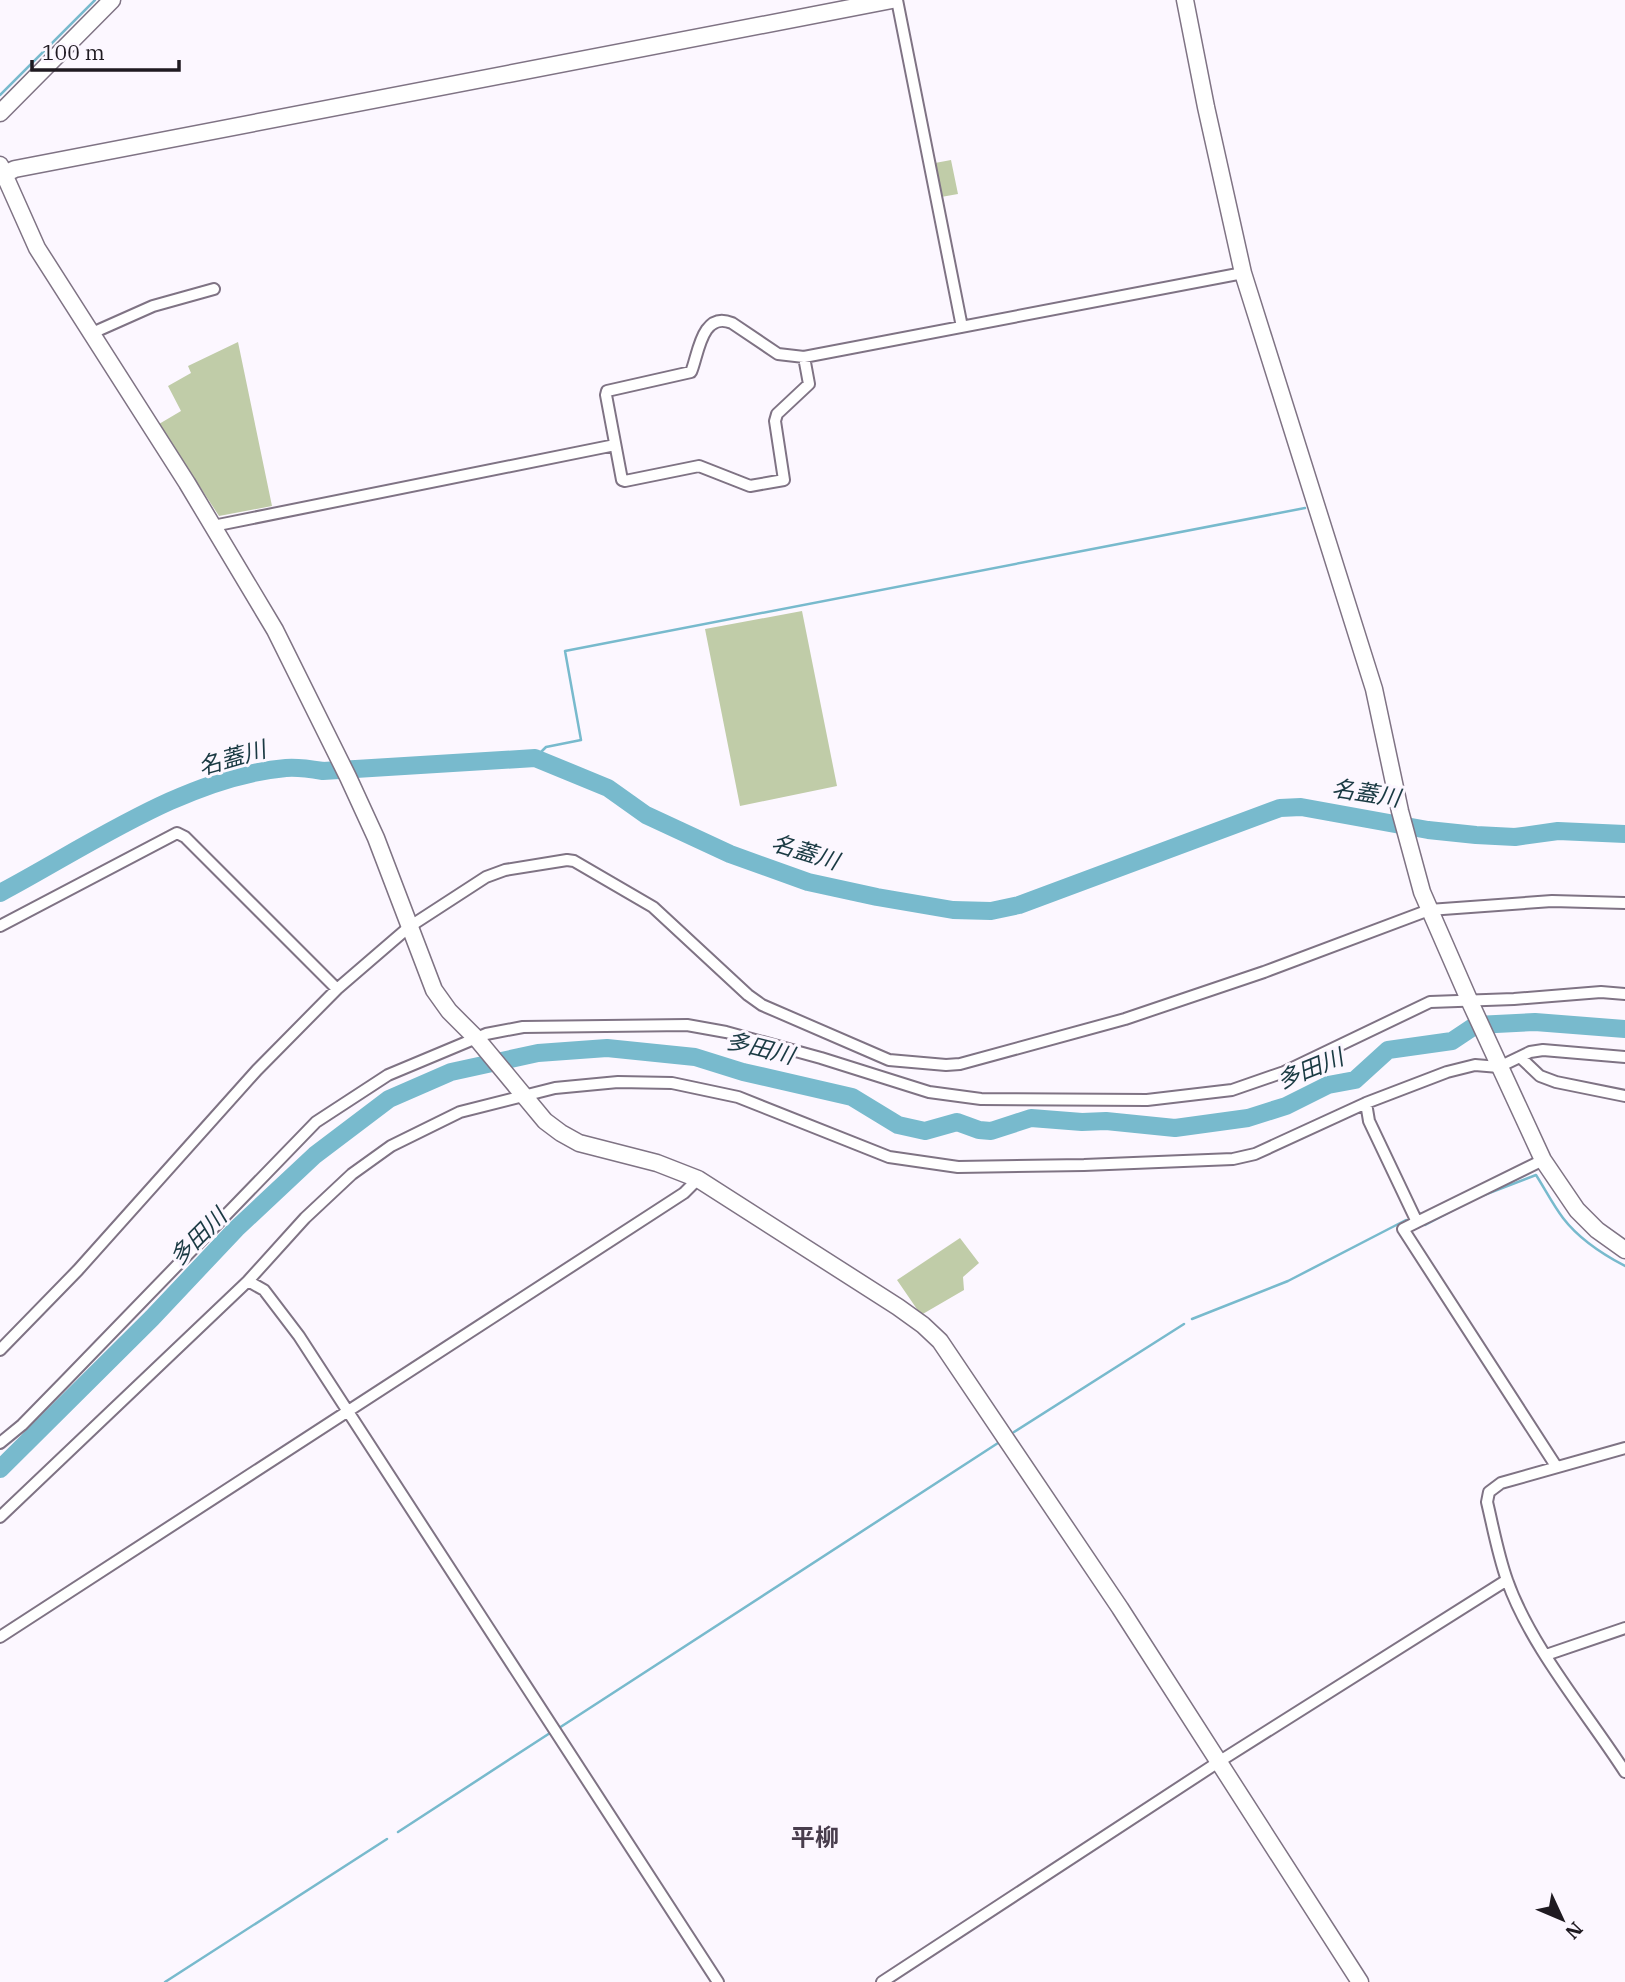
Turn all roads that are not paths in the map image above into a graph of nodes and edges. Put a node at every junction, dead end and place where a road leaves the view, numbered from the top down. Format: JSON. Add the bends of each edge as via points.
{"nodes":[{"id":1,"x":112,"y":0,"type":"edge"},
{"id":2,"x":895,"y":0,"type":"edge"},
{"id":3,"x":1185,"y":0,"type":"edge"},
{"id":4,"x":0,"y":113,"type":"edge"},
{"id":5,"x":2,"y":169,"type":"edge"},
{"id":6,"x":1243,"y":273,"type":"junction"},
{"id":7,"x":214,"y":289,"type":"dead end"},
{"id":8,"x":962,"y":327,"type":"junction"},
{"id":9,"x":90,"y":334,"type":"junction"},
{"id":10,"x":804,"y":357,"type":"junction"},
{"id":11,"x":615,"y":445,"type":"junction"},
{"id":12,"x":213,"y":526,"type":"junction"},
{"id":13,"x":1625,"y":902,"type":"edge"},
{"id":14,"x":1429,"y":911,"type":"junction"},
{"id":15,"x":0,"y":926,"type":"edge"},
{"id":16,"x":409,"y":927,"type":"junction"},
{"id":17,"x":337,"y":989,"type":"junction"},
{"id":18,"x":1625,"y":994,"type":"edge"},
{"id":19,"x":1471,"y":1005,"type":"junction"},
{"id":20,"x":479,"y":1042,"type":"junction"},
{"id":21,"x":1520,"y":1057,"type":"junction"},
{"id":22,"x":1625,"y":1057,"type":"edge"},
{"id":23,"x":1497,"y":1063,"type":"junction"},
{"id":24,"x":522,"y":1093,"type":"junction"},
{"id":25,"x":1625,"y":1096,"type":"edge"},
{"id":26,"x":1366,"y":1103,"type":"junction"},
{"id":27,"x":1543,"y":1160,"type":"junction"},
{"id":28,"x":698,"y":1179,"type":"junction"},
{"id":29,"x":1417,"y":1222,"type":"junction"},
{"id":30,"x":1625,"y":1250,"type":"edge"},
{"id":31,"x":248,"y":1281,"type":"junction"},
{"id":32,"x":0,"y":1350,"type":"edge"},
{"id":33,"x":348,"y":1412,"type":"junction"},
{"id":34,"x":0,"y":1443,"type":"edge"},
{"id":35,"x":1625,"y":1448,"type":"edge"},
{"id":36,"x":1556,"y":1466,"type":"junction"},
{"id":37,"x":0,"y":1517,"type":"edge"},
{"id":38,"x":1507,"y":1580,"type":"junction"},
{"id":39,"x":1625,"y":1628,"type":"edge"},
{"id":40,"x":0,"y":1637,"type":"edge"},
{"id":41,"x":1546,"y":1655,"type":"junction"},
{"id":42,"x":1220,"y":1761,"type":"junction"},
{"id":43,"x":1623,"y":1765,"type":"edge"},
{"id":44,"x":718,"y":1982,"type":"edge"},
{"id":45,"x":882,"y":1982,"type":"edge"},
{"id":46,"x":1360,"y":1982,"type":"edge"}],
"edges":[{"from":1,"to":4,"type":"street"},
{"from":2,"to":5,"type":"street"},
{"from":2,"to":8,"type":"street"},
{"from":3,"to":6,"type":"street"},
{"from":5,"to":9,"type":"street","via":[[37,248]]},
{"from":6,"to":8,"type":"street"},
{"from":6,"to":14,"type":"street","via":[[1368,667],[1400,811]]},
{"from":7,"to":9,"type":"street","via":[[153,306]]},
{"from":8,"to":10,"type":"street"},
{"from":9,"to":12,"type":"street"},
{"from":10,"to":11,"type":"street","via":[[778,354],[732,323],[719,321],[700,339],[691,372],[607,391]]},
{"from":10,"to":11,"type":"street","via":[[809,384],[780,410],[775,421],[784,480],[750,486],[699,466],[625,481]]},
{"from":11,"to":12,"type":"street"},
{"from":12,"to":16,"type":"street","via":[[275,630],[348,777]]},
{"from":13,"to":14,"type":"street","via":[[1552,901]]},
{"from":14,"to":16,"type":"street","via":[[1125,1019],[946,1065],[889,1059],[762,1005],[653,907],[574,861],[493,874]]},
{"from":14,"to":19,"type":"street"},
{"from":15,"to":17,"type":"street","via":[[177,833]]},
{"from":16,"to":17,"type":"street"},
{"from":16,"to":20,"type":"street","via":[[434,990]]},
{"from":17,"to":32,"type":"street"},
{"from":18,"to":19,"type":"street","via":[[1601,992]]},
{"from":19,"to":20,"type":"street","via":[[1430,1002],[1284,1072],[1231,1090],[1147,1100],[981,1098],[929,1092],[821,1058],[687,1025],[523,1027],[486,1034]]},
{"from":19,"to":23,"type":"street"},
{"from":20,"to":24,"type":"street"},
{"from":20,"to":34,"type":"street","via":[[470,1040],[388,1075],[316,1122]]},
{"from":21,"to":22,"type":"street","via":[[1543,1050]]},
{"from":21,"to":23,"type":"street"},
{"from":21,"to":25,"type":"street","via":[[1541,1076],[1556,1082]]},
{"from":23,"to":26,"type":"street","via":[[1447,1072]]},
{"from":23,"to":27,"type":"street"},
{"from":24,"to":26,"type":"street","via":[[618,1082],[672,1083],[738,1097],[889,1157],[958,1167],[1233,1159],[1255,1154]]},
{"from":24,"to":28,"type":"street","via":[[545,1121],[579,1143]]},
{"from":24,"to":31,"type":"street","via":[[460,1112],[391,1146],[352,1174],[304,1219]]},
{"from":26,"to":29,"type":"street","via":[[1369,1121]]},
{"from":27,"to":29,"type":"street"},
{"from":27,"to":30,"type":"street","via":[[1577,1210]]},
{"from":28,"to":33,"type":"street","via":[[684,1193]]},
{"from":28,"to":42,"type":"street","via":[[898,1307],[940,1341]]},
{"from":29,"to":36,"type":"street","via":[[1403,1230]]},
{"from":31,"to":33,"type":"street","via":[[264,1290]]},
{"from":31,"to":37,"type":"street"},
{"from":33,"to":40,"type":"street"},
{"from":33,"to":44,"type":"street"},
{"from":35,"to":36,"type":"street"},
{"from":36,"to":38,"type":"street","via":[[1502,1483],[1489,1492],[1487,1502]]},
{"from":38,"to":41,"type":"street"},
{"from":38,"to":42,"type":"street"},
{"from":39,"to":41,"type":"street"},
{"from":41,"to":43,"type":"street"},
{"from":42,"to":45,"type":"street"},
{"from":42,"to":46,"type":"street"}]}
